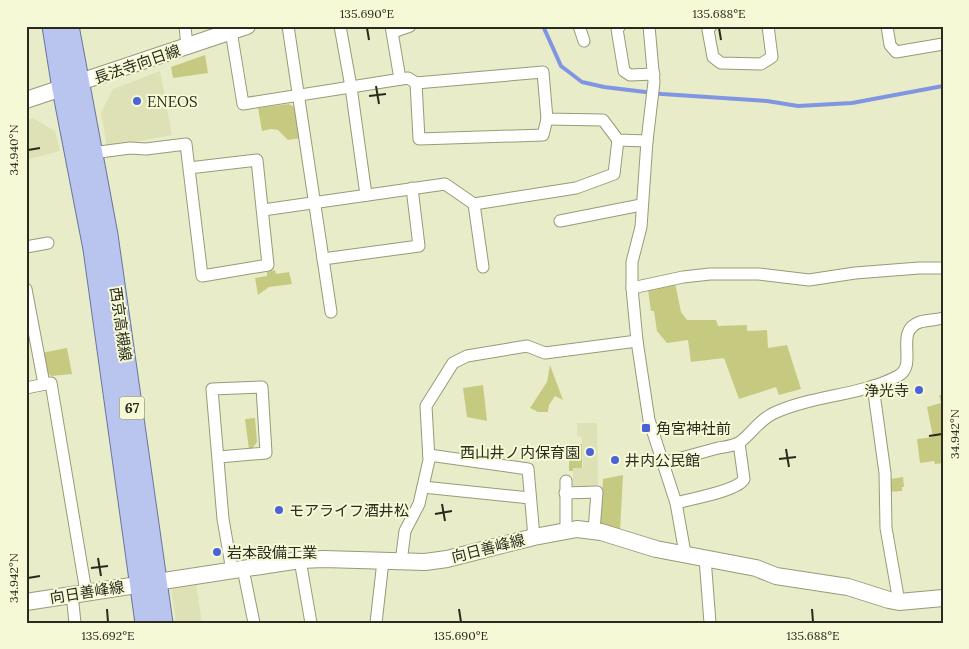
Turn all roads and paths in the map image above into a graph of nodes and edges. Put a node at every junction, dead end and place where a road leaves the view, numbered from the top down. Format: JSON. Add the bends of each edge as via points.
{"nodes":[{"id":1,"x":52,"y":26,"type":"edge"},
{"id":2,"x":70,"y":26,"type":"edge"},
{"id":3,"x":186,"y":26,"type":"edge"},
{"id":4,"x":288,"y":26,"type":"edge"},
{"id":5,"x":340,"y":26,"type":"edge"},
{"id":6,"x":410,"y":26,"type":"edge"},
{"id":7,"x":579,"y":26,"type":"edge"},
{"id":8,"x":620,"y":26,"type":"edge"},
{"id":9,"x":649,"y":26,"type":"edge"},
{"id":10,"x":711,"y":26,"type":"edge"},
{"id":11,"x":768,"y":26,"type":"edge"},
{"id":12,"x":887,"y":26,"type":"edge"},
{"id":13,"x":239,"y":29,"type":"edge"},
{"id":14,"x":392,"y":29,"type":"edge"},
{"id":15,"x":584,"y":41,"type":"dead end"},
{"id":16,"x":943,"y":44,"type":"edge"},
{"id":17,"x":187,"y":47,"type":"junction"},
{"id":18,"x":654,"y":78,"type":"junction"},
{"id":19,"x":400,"y":79,"type":"junction"},
{"id":20,"x":416,"y":83,"type":"junction"},
{"id":21,"x":70,"y":86,"type":"junction"},
{"id":22,"x":351,"y":87,"type":"junction"},
{"id":23,"x":299,"y":95,"type":"junction"},
{"id":24,"x":26,"y":100,"type":"edge"},
{"id":25,"x":547,"y":120,"type":"junction"},
{"id":26,"x":618,"y":140,"type":"junction"},
{"id":27,"x":647,"y":141,"type":"junction"},
{"id":28,"x":92,"y":153,"type":"junction"},
{"id":29,"x":189,"y":168,"type":"junction"},
{"id":30,"x":412,"y":188,"type":"junction"},
{"id":31,"x":366,"y":195,"type":"junction"},
{"id":32,"x":315,"y":202,"type":"junction"},
{"id":33,"x":474,"y":204,"type":"junction"},
{"id":34,"x":641,"y":205,"type":"junction"},
{"id":35,"x":262,"y":210,"type":"junction"},
{"id":36,"x":560,"y":221,"type":"dead end"},
{"id":37,"x":48,"y":243,"type":"dead end"},
{"id":38,"x":26,"y":247,"type":"edge"},
{"id":39,"x":323,"y":259,"type":"junction"},
{"id":40,"x":483,"y":267,"type":"dead end"},
{"id":41,"x":943,"y":268,"type":"edge"},
{"id":42,"x":632,"y":288,"type":"junction"},
{"id":43,"x":26,"y":289,"type":"edge"},
{"id":44,"x":330,"y":312,"type":"dead end"},
{"id":45,"x":943,"y":318,"type":"edge"},
{"id":46,"x":637,"y":341,"type":"junction"},
{"id":47,"x":118,"y":364,"type":"junction"},
{"id":48,"x":44,"y":384,"type":"junction"},
{"id":49,"x":873,"y":386,"type":"junction"},
{"id":50,"x":26,"y":388,"type":"edge"},
{"id":51,"x":739,"y":443,"type":"junction"},
{"id":52,"x":429,"y":455,"type":"junction"},
{"id":53,"x":219,"y":456,"type":"junction"},
{"id":54,"x":663,"y":463,"type":"junction"},
{"id":55,"x":566,"y":481,"type":"dead end"},
{"id":56,"x":424,"y":487,"type":"junction"},
{"id":57,"x":565,"y":493,"type":"junction"},
{"id":58,"x":530,"y":498,"type":"junction"},
{"id":59,"x":676,"y":503,"type":"junction"},
{"id":60,"x":566,"y":530,"type":"junction"},
{"id":61,"x":594,"y":531,"type":"junction"},
{"id":62,"x":534,"y":537,"type":"junction"},
{"id":63,"x":685,"y":553,"type":"junction"},
{"id":64,"x":705,"y":558,"type":"junction"},
{"id":65,"x":300,"y":560,"type":"junction"},
{"id":66,"x":383,"y":561,"type":"junction"},
{"id":67,"x":401,"y":562,"type":"junction"},
{"id":68,"x":238,"y":570,"type":"junction"},
{"id":69,"x":148,"y":583,"type":"junction"},
{"id":70,"x":79,"y":593,"type":"junction"},
{"id":71,"x":943,"y":598,"type":"edge"},
{"id":72,"x":26,"y":602,"type":"edge"},
{"id":73,"x":899,"y":602,"type":"junction"},
{"id":74,"x":75,"y":623,"type":"edge"},
{"id":75,"x":145,"y":623,"type":"edge"},
{"id":76,"x":163,"y":623,"type":"edge"},
{"id":77,"x":254,"y":623,"type":"edge"},
{"id":78,"x":311,"y":623,"type":"edge"},
{"id":79,"x":376,"y":623,"type":"edge"},
{"id":80,"x":710,"y":623,"type":"edge"}],
"edges":[{"from":1,"to":21,"type":"main road","name":"西京高槻線","number":"67"},
{"from":2,"to":21,"type":"main road","name":"西京高槻線","number":"67"},
{"from":3,"to":17,"type":"street"},
{"from":4,"to":23,"type":"street"},
{"from":5,"to":22,"type":"street"},
{"from":6,"to":14,"type":"street"},
{"from":7,"to":15,"type":"street"},
{"from":8,"to":18,"type":"street","via":[[617,29],[624,71],[630,75]]},
{"from":9,"to":18,"type":"street"},
{"from":10,"to":11,"type":"street","via":[[708,30],[713,58],[721,63],[761,64],[772,57]]},
{"from":12,"to":16,"type":"street","via":[[890,46],[896,52]]},
{"from":13,"to":17,"type":"main road","name":"長法寺向日線"},
{"from":13,"to":23,"type":"street","via":[[243,104]]},
{"from":14,"to":19,"type":"street"},
{"from":17,"to":21,"type":"main road","name":"長法寺向日線"},
{"from":18,"to":27,"type":"street"},
{"from":19,"to":20,"type":"street","via":[[408,78]]},
{"from":19,"to":22,"type":"street"},
{"from":20,"to":25,"type":"street","via":[[543,72]]},
{"from":20,"to":25,"type":"street","via":[[419,139],[543,135]]},
{"from":21,"to":24,"type":"main road","name":"長法寺向日線"},
{"from":21,"to":28,"type":"main road","name":"西京高槻線","number":"67"},
{"from":21,"to":47,"type":"main road","name":"西京高槻線","number":"67","via":[[93,249]]},
{"from":22,"to":23,"type":"street"},
{"from":22,"to":31,"type":"street"},
{"from":23,"to":32,"type":"street"},
{"from":25,"to":26,"type":"street","via":[[603,120]]},
{"from":26,"to":27,"type":"street"},
{"from":26,"to":33,"type":"street","via":[[614,174],[576,188]]},
{"from":27,"to":34,"type":"street"},
{"from":28,"to":29,"type":"street","via":[[186,144]]},
{"from":28,"to":47,"type":"main road","name":"西京高槻線","number":"67","via":[[108,235]]},
{"from":29,"to":35,"type":"street","via":[[257,160]]},
{"from":29,"to":35,"type":"street","via":[[202,276],[268,265]]},
{"from":30,"to":31,"type":"street"},
{"from":30,"to":33,"type":"street","via":[[445,184]]},
{"from":30,"to":39,"type":"street","via":[[419,246]]},
{"from":31,"to":32,"type":"street"},
{"from":32,"to":35,"type":"street"},
{"from":32,"to":39,"type":"street"},
{"from":33,"to":40,"type":"street"},
{"from":34,"to":36,"type":"street"},
{"from":34,"to":42,"type":"street","via":[[641,227],[632,262]]},
{"from":37,"to":38,"type":"street"},
{"from":39,"to":44,"type":"street"},
{"from":41,"to":42,"type":"street","via":[[809,280],[759,274],[710,274]]},
{"from":42,"to":46,"type":"street"},
{"from":43,"to":48,"type":"street"},
{"from":45,"to":49,"type":"street","via":[[912,326],[906,335],[905,369],[900,376]]},
{"from":46,"to":52,"type":"street","via":[[545,353],[527,346],[459,358],[447,370],[426,406]]},
{"from":46,"to":54,"type":"street","via":[[649,420]]},
{"from":47,"to":69,"type":"main road","name":"西京高槻線","number":"67"},
{"from":48,"to":50,"type":"street"},
{"from":48,"to":70,"type":"street","via":[[51,383]]},
{"from":49,"to":51,"type":"street","via":[[807,401],[773,413],[753,427]]},
{"from":49,"to":73,"type":"street","via":[[885,473],[886,528]]},
{"from":51,"to":54,"type":"street"},
{"from":51,"to":59,"type":"street","via":[[742,482],[734,488]]},
{"from":52,"to":56,"type":"street"},
{"from":52,"to":58,"type":"street","via":[[528,468]]},
{"from":53,"to":53,"type":"street","via":[[212,389],[262,387],[266,453]]},
{"from":53,"to":68,"type":"street","via":[[223,519]]},
{"from":54,"to":59,"type":"street"},
{"from":55,"to":57,"type":"street"},
{"from":56,"to":58,"type":"street"},
{"from":56,"to":67,"type":"street","via":[[405,532]]},
{"from":57,"to":60,"type":"street"},
{"from":57,"to":61,"type":"street","via":[[597,492]]},
{"from":58,"to":62,"type":"street"},
{"from":59,"to":63,"type":"street"},
{"from":60,"to":61,"type":"main road","name":"向日善峰線"},
{"from":60,"to":62,"type":"main road","name":"向日善峰線"},
{"from":61,"to":63,"type":"main road","name":"向日善峰線","via":[[646,547]]},
{"from":62,"to":67,"type":"main road","name":"向日善峰線","via":[[447,559]]},
{"from":63,"to":64,"type":"main road","name":"向日善峰線"},
{"from":64,"to":73,"type":"main road","name":"向日善峰線","via":[[756,568],[776,576],[848,587]]},
{"from":64,"to":80,"type":"street"},
{"from":65,"to":66,"type":"main road","name":"向日善峰線"},
{"from":65,"to":68,"type":"main road","name":"向日善峰線"},
{"from":65,"to":78,"type":"street"},
{"from":66,"to":67,"type":"main road","name":"向日善峰線"},
{"from":66,"to":79,"type":"street"},
{"from":68,"to":69,"type":"main road","name":"向日善峰線"},
{"from":68,"to":77,"type":"street"},
{"from":69,"to":70,"type":"main road","name":"向日善峰線"},
{"from":69,"to":75,"type":"main road","name":"西京高槻線","number":"67"},
{"from":69,"to":76,"type":"main road","name":"西京高槻線","number":"67"},
{"from":70,"to":72,"type":"main road","name":"向日善峰線"},
{"from":70,"to":74,"type":"street"},
{"from":71,"to":73,"type":"main road","name":"向日善峰線"}]}
